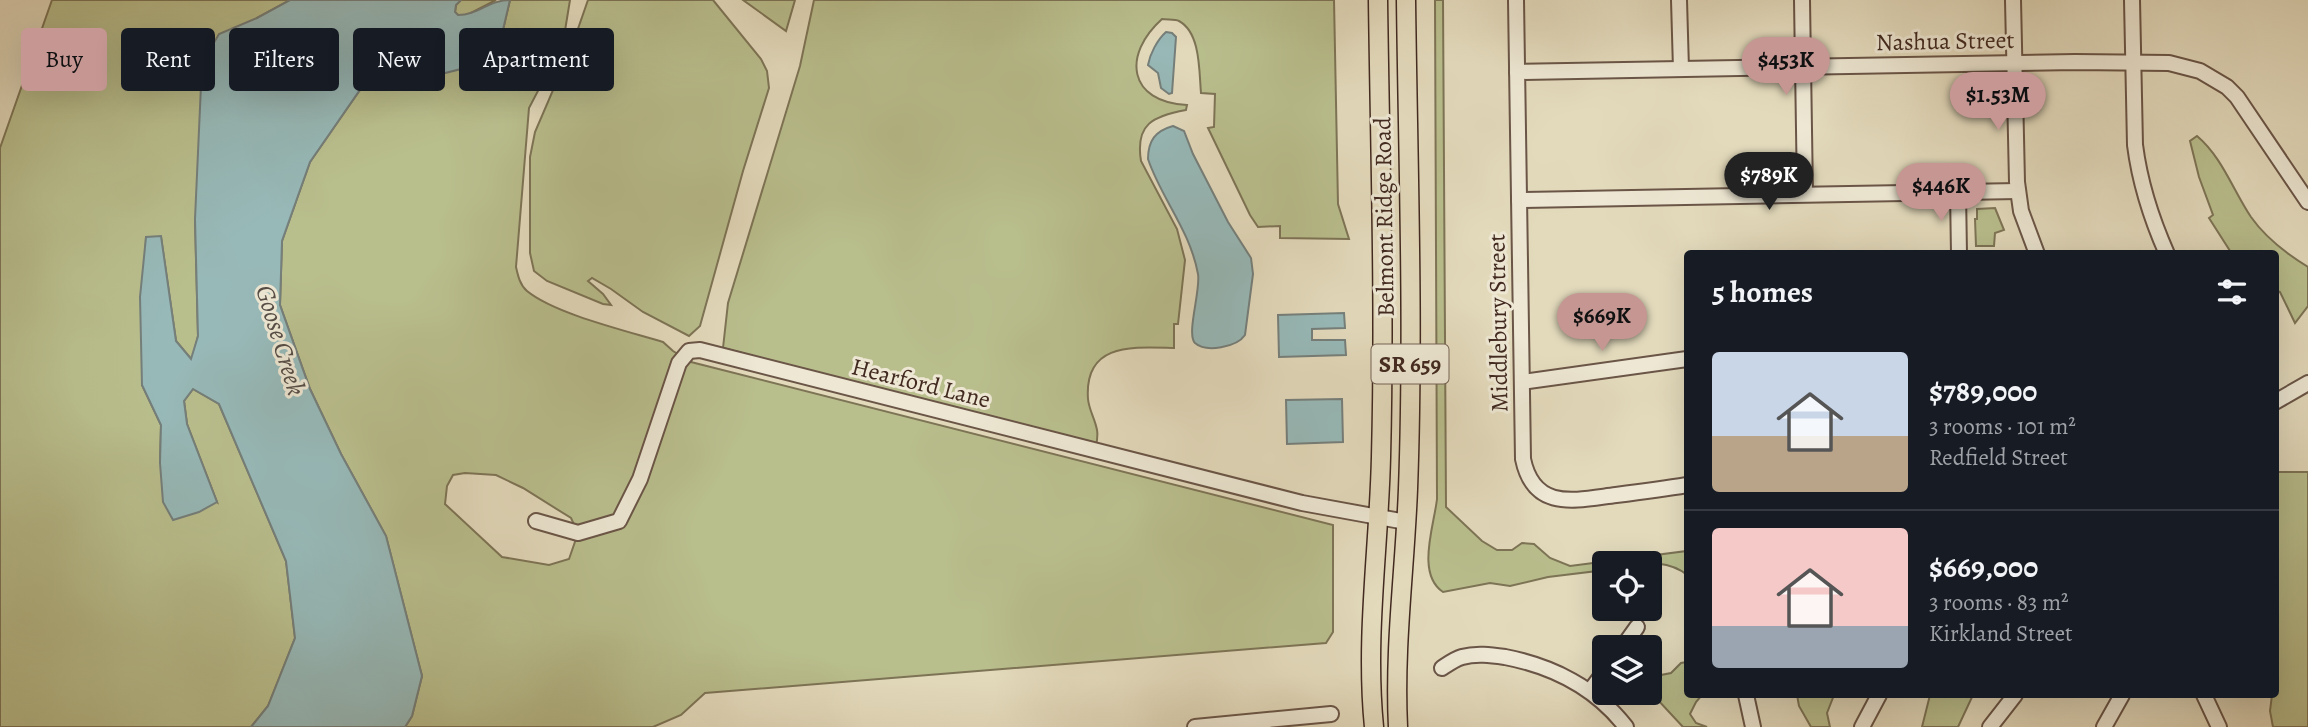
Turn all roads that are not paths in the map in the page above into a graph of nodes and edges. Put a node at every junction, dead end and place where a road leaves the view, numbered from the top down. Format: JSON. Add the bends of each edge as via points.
{"nodes":[{"id":1,"x":1378,"y":0,"type":"edge"},
{"id":2,"x":1406,"y":0,"type":"edge"},
{"id":3,"x":1516,"y":0,"type":"edge"},
{"id":4,"x":1679,"y":0,"type":"edge"},
{"id":5,"x":1802,"y":0,"type":"edge"},
{"id":6,"x":2013,"y":0,"type":"edge"},
{"id":7,"x":2132,"y":0,"type":"edge"},
{"id":8,"x":2133,"y":61,"type":"junction"},
{"id":9,"x":2014,"y":63,"type":"junction"},
{"id":10,"x":1803,"y":66,"type":"junction"},
{"id":11,"x":1681,"y":69,"type":"junction"},
{"id":12,"x":1517,"y":72,"type":"junction"},
{"id":13,"x":2018,"y":191,"type":"junction"},
{"id":14,"x":1958,"y":192,"type":"junction"},
{"id":15,"x":1805,"y":194,"type":"junction"},
{"id":16,"x":1519,"y":200,"type":"junction"},
{"id":17,"x":2308,"y":202,"type":"edge"},
{"id":18,"x":1381,"y":246,"type":"junction"},
{"id":19,"x":1959,"y":250,"type":"edge"},
{"id":20,"x":2035,"y":250,"type":"edge"},
{"id":21,"x":2165,"y":250,"type":"edge"},
{"id":22,"x":1410,"y":279,"type":"junction"},
{"id":23,"x":1684,"y":359,"type":"edge"},
{"id":24,"x":1522,"y":382,"type":"junction"},
{"id":25,"x":2308,"y":383,"type":"edge"},
{"id":26,"x":2279,"y":400,"type":"edge"},
{"id":27,"x":1684,"y":485,"type":"edge"},
{"id":28,"x":1379,"y":519,"type":"junction"},
{"id":29,"x":536,"y":521,"type":"dead end"},
{"id":30,"x":1406,"y":522,"type":"junction"},
{"id":31,"x":1637,"y":627,"type":"dead end"},
{"id":32,"x":1631,"y":635,"type":"edge"},
{"id":33,"x":1442,"y":667,"type":"dead end"},
{"id":34,"x":1592,"y":688,"type":"edge"},
{"id":35,"x":1590,"y":691,"type":"junction"},
{"id":36,"x":1747,"y":698,"type":"edge"},
{"id":37,"x":1877,"y":698,"type":"edge"},
{"id":38,"x":2013,"y":698,"type":"edge"},
{"id":39,"x":2120,"y":698,"type":"edge"},
{"id":40,"x":2205,"y":698,"type":"edge"},
{"id":41,"x":1331,"y":714,"type":"dead end"},
{"id":42,"x":1282,"y":723,"type":"edge"},
{"id":43,"x":1195,"y":727,"type":"edge"},
{"id":44,"x":1374,"y":727,"type":"edge"},
{"id":45,"x":1398,"y":727,"type":"edge"},
{"id":46,"x":1626,"y":727,"type":"edge"},
{"id":47,"x":1753,"y":727,"type":"edge"},
{"id":48,"x":1862,"y":727,"type":"edge"},
{"id":49,"x":1990,"y":727,"type":"edge"},
{"id":50,"x":2104,"y":727,"type":"edge"},
{"id":51,"x":2219,"y":727,"type":"edge"}],
"edges":[{"from":1,"to":18,"type":"main road","name":"Belmont Ridge Road","number":"SR 659"},
{"from":2,"to":22,"type":"main road","name":"Belmont Ridge Road","number":"SR 659"},
{"from":3,"to":12,"type":"street","name":"Middlebury Street"},
{"from":4,"to":11,"type":"street"},
{"from":5,"to":10,"type":"street"},
{"from":6,"to":9,"type":"street"},
{"from":7,"to":8,"type":"street"},
{"from":8,"to":9,"type":"street","name":"Nashua Street"},
{"from":8,"to":17,"type":"street","name":"Nashua Street","via":[[2185,65],[2227,87]]},
{"from":8,"to":21,"type":"street","via":[[2138,167],[2148,209]]},
{"from":9,"to":10,"type":"street","name":"Nashua Street"},
{"from":9,"to":13,"type":"street"},
{"from":10,"to":11,"type":"street","name":"Nashua Street"},
{"from":10,"to":15,"type":"street"},
{"from":11,"to":12,"type":"street","name":"Nashua Street"},
{"from":12,"to":16,"type":"street","name":"Middlebury Street"},
{"from":13,"to":14,"type":"street"},
{"from":13,"to":20,"type":"street"},
{"from":14,"to":15,"type":"street"},
{"from":14,"to":19,"type":"street"},
{"from":15,"to":16,"type":"street"},
{"from":16,"to":24,"type":"street","name":"Middlebury Street"},
{"from":18,"to":22,"type":"main road","via":[[1403,255]]},
{"from":18,"to":28,"type":"main road","name":"Belmont Ridge Road","number":"SR 659"},
{"from":22,"to":30,"type":"main road","name":"Belmont Ridge Road","number":"SR 659"},
{"from":23,"to":24,"type":"street"},
{"from":24,"to":27,"type":"street","name":"Middlebury Street","via":[[1523,459],[1531,480],[1543,493],[1572,501]]},
{"from":25,"to":26,"type":"street"},
{"from":28,"to":29,"type":"street","name":"Hearford Lane","via":[[701,350],[689,351],[679,363],[640,479],[619,521],[578,533]]},
{"from":28,"to":30,"type":"street","name":"Hearford Lane"},
{"from":28,"to":44,"type":"main road","name":"Belmont Ridge Road","number":"SR 659","via":[[1371,632]]},
{"from":30,"to":45,"type":"main road","name":"Belmont Ridge Road","number":"SR 659","via":[[1396,670]]},
{"from":31,"to":32,"type":"street"},
{"from":33,"to":35,"type":"street","via":[[1460,657],[1491,655],[1546,668]]},
{"from":34,"to":35,"type":"street"},
{"from":35,"to":46,"type":"street"},
{"from":36,"to":47,"type":"street"},
{"from":37,"to":48,"type":"street"},
{"from":38,"to":49,"type":"street"},
{"from":39,"to":50,"type":"street"},
{"from":40,"to":51,"type":"street"},
{"from":41,"to":42,"type":"street"},
{"from":42,"to":43,"type":"street"}]}
